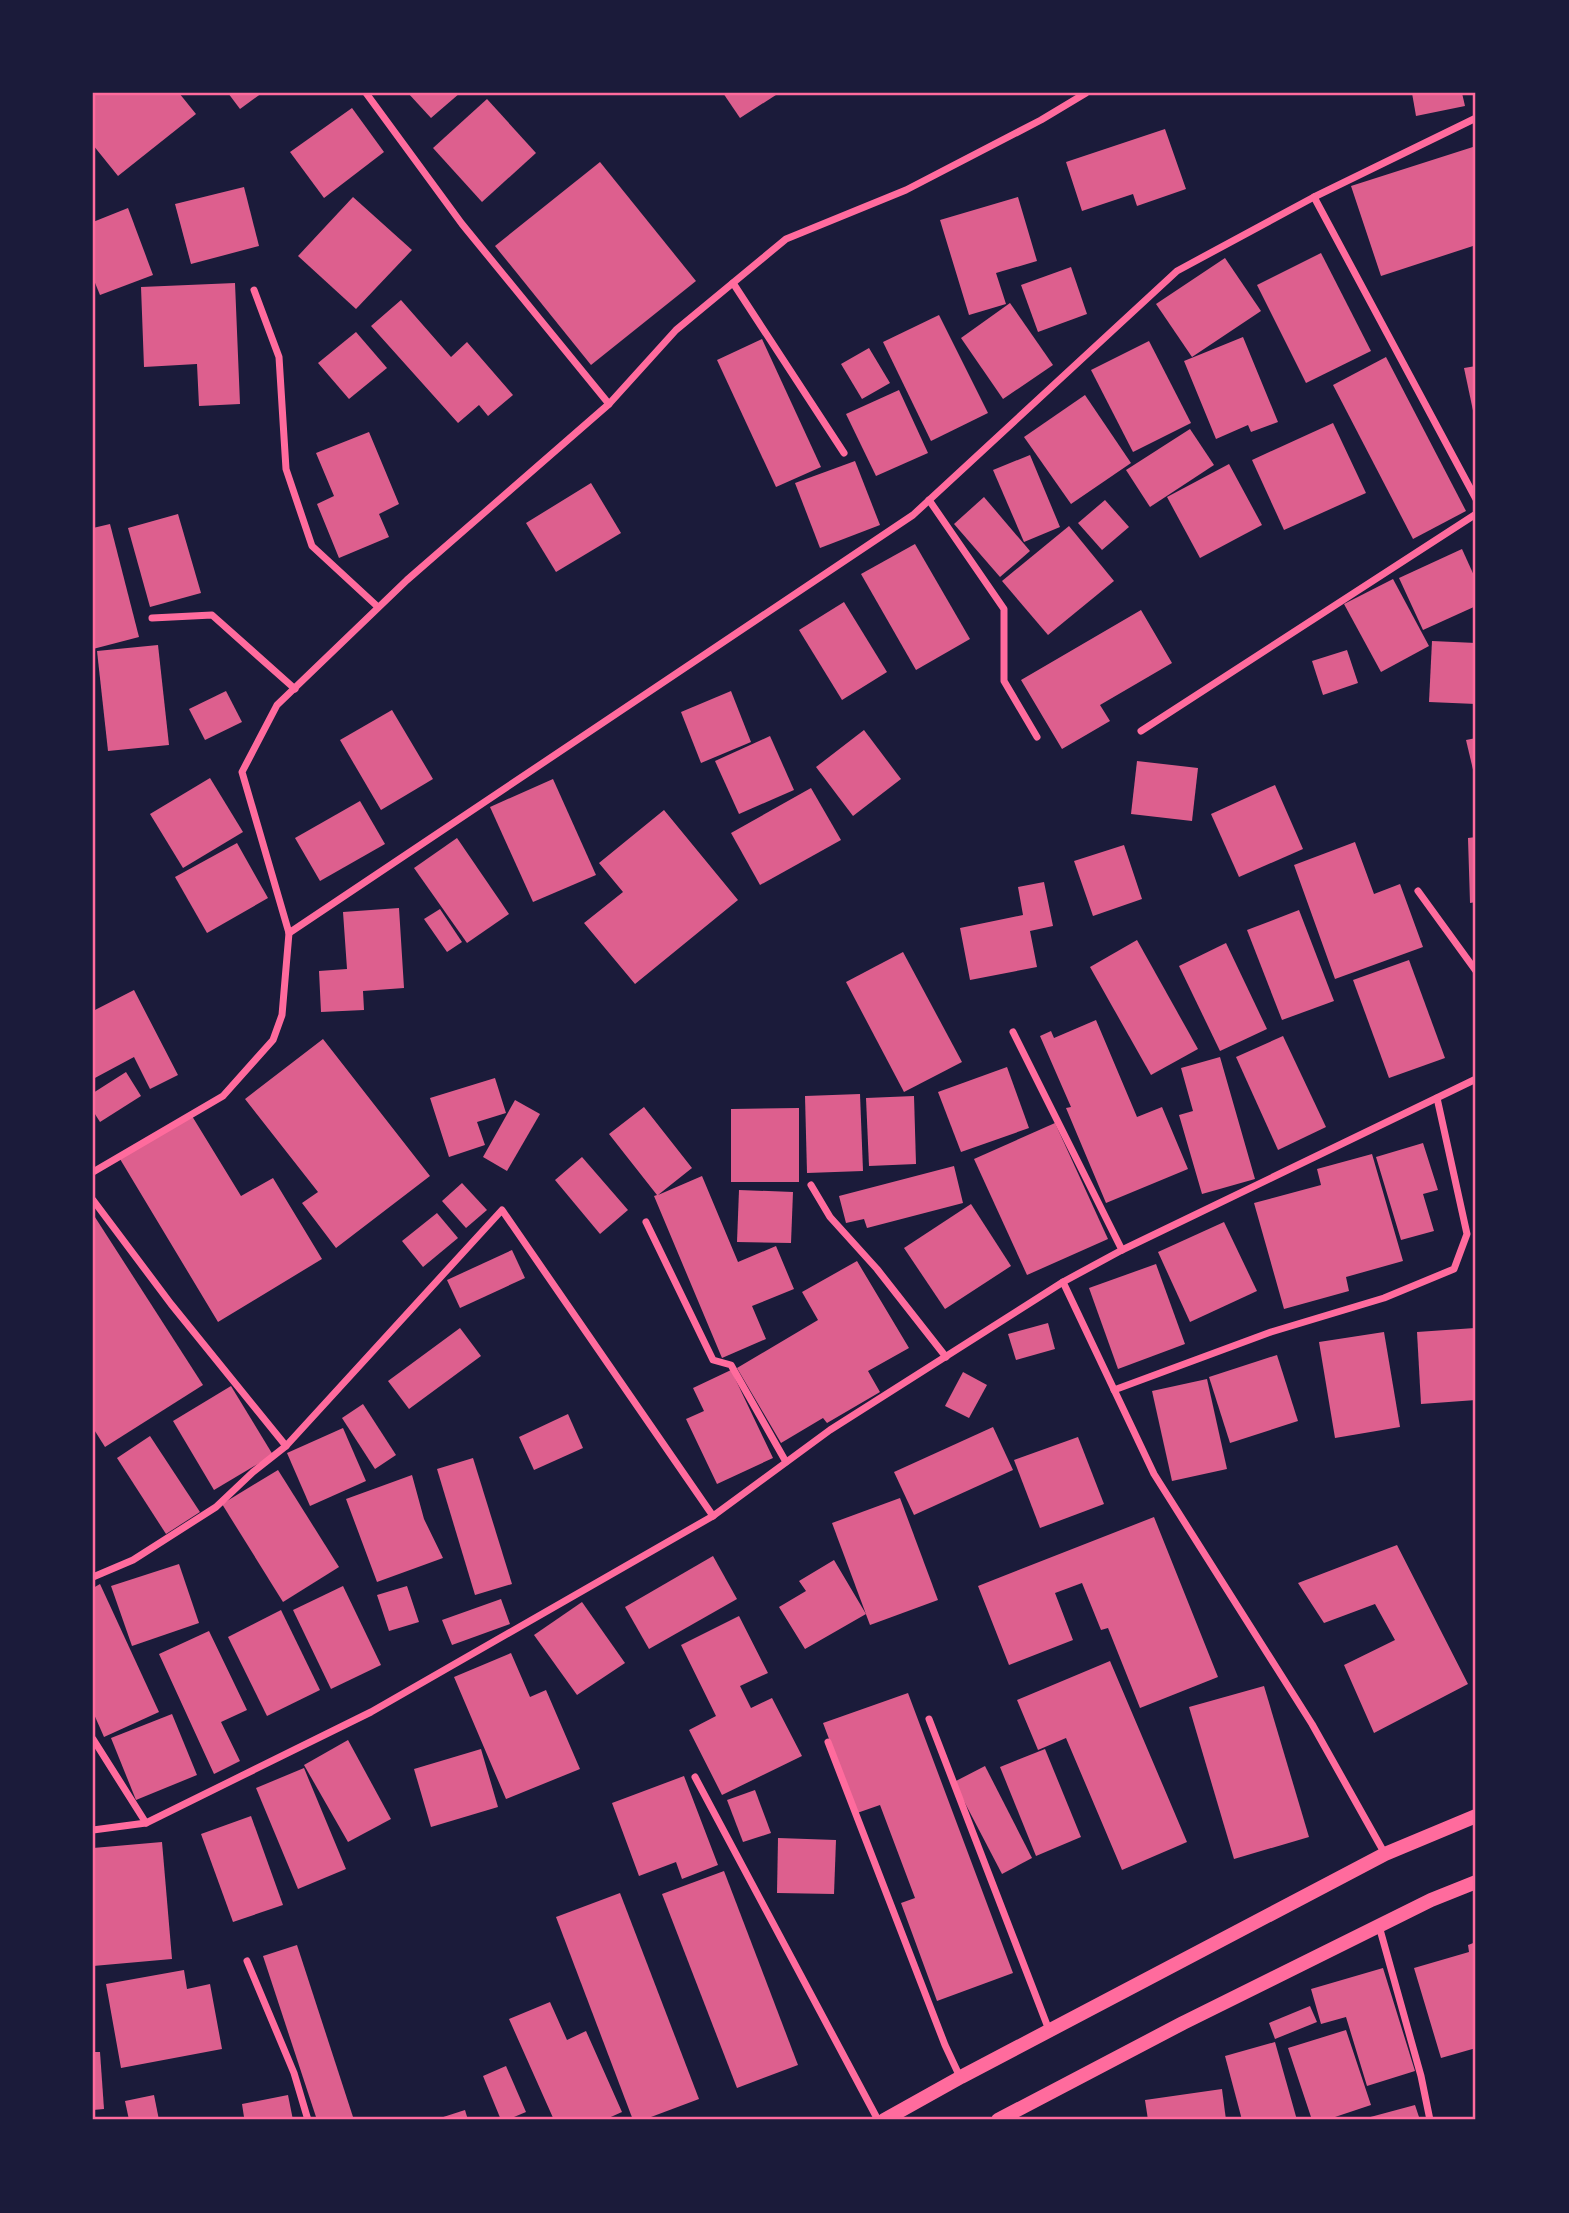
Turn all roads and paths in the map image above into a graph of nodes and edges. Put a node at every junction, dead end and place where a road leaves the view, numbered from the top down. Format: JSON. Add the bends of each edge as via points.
{"nodes":[{"id":1,"x":366,"y":93,"type":"edge"},
{"id":2,"x":1086,"y":93,"type":"edge"},
{"id":3,"x":1476,"y":118,"type":"edge"},
{"id":4,"x":1314,"y":197,"type":"junction"},
{"id":5,"x":733,"y":283,"type":"junction"},
{"id":6,"x":254,"y":290,"type":"dead end"},
{"id":7,"x":609,"y":404,"type":"junction"},
{"id":8,"x":844,"y":453,"type":"dead end"},
{"id":9,"x":1476,"y":499,"type":"edge"},
{"id":10,"x":929,"y":500,"type":"junction"},
{"id":11,"x":1476,"y":514,"type":"edge"},
{"id":12,"x":378,"y":607,"type":"junction"},
{"id":13,"x":152,"y":618,"type":"dead end"},
{"id":14,"x":295,"y":689,"type":"junction"},
{"id":15,"x":1141,"y":731,"type":"dead end"},
{"id":16,"x":1037,"y":737,"type":"dead end"},
{"id":17,"x":1418,"y":891,"type":"dead end"},
{"id":18,"x":289,"y":933,"type":"junction"},
{"id":19,"x":1476,"y":971,"type":"edge"},
{"id":20,"x":1013,"y":1032,"type":"dead end"},
{"id":21,"x":1476,"y":1079,"type":"edge"},
{"id":22,"x":1437,"y":1098,"type":"junction"},
{"id":23,"x":93,"y":1172,"type":"edge"},
{"id":24,"x":811,"y":1185,"type":"dead end"},
{"id":25,"x":93,"y":1200,"type":"edge"},
{"id":26,"x":646,"y":1222,"type":"dead end"},
{"id":27,"x":1122,"y":1250,"type":"junction"},
{"id":28,"x":1063,"y":1282,"type":"junction"},
{"id":29,"x":946,"y":1357,"type":"junction"},
{"id":30,"x":1114,"y":1390,"type":"junction"},
{"id":31,"x":286,"y":1446,"type":"junction"},
{"id":32,"x":786,"y":1462,"type":"junction"},
{"id":33,"x":713,"y":1516,"type":"junction"},
{"id":34,"x":93,"y":1577,"type":"edge"},
{"id":35,"x":929,"y":1718,"type":"dead end"},
{"id":36,"x":93,"y":1740,"type":"edge"},
{"id":37,"x":828,"y":1742,"type":"dead end"},
{"id":38,"x":695,"y":1777,"type":"dead end"},
{"id":39,"x":1476,"y":1816,"type":"edge"},
{"id":40,"x":146,"y":1824,"type":"junction"},
{"id":41,"x":93,"y":1830,"type":"edge"},
{"id":42,"x":1385,"y":1854,"type":"junction"},
{"id":43,"x":1476,"y":1882,"type":"edge"},
{"id":44,"x":1379,"y":1926,"type":"junction"},
{"id":45,"x":247,"y":1961,"type":"dead end"},
{"id":46,"x":1050,"y":2031,"type":"junction"},
{"id":47,"x":961,"y":2077,"type":"junction"},
{"id":48,"x":308,"y":2120,"type":"edge"},
{"id":49,"x":878,"y":2120,"type":"edge"},
{"id":50,"x":884,"y":2120,"type":"edge"},
{"id":51,"x":998,"y":2120,"type":"edge"},
{"id":52,"x":1430,"y":2120,"type":"edge"}],
"edges":[{"from":1,"to":7,"type":"street","via":[[462,224]]},
{"from":2,"to":5,"type":"street","via":[[905,190],[786,239]]},
{"from":3,"to":4,"type":"street"},
{"from":4,"to":9,"type":"street"},
{"from":4,"to":10,"type":"street","via":[[1177,271]]},
{"from":5,"to":7,"type":"street","via":[[676,330]]},
{"from":5,"to":8,"type":"street"},
{"from":6,"to":12,"type":"street","via":[[279,357],[286,470],[312,546]]},
{"from":7,"to":12,"type":"street"},
{"from":10,"to":16,"type":"street","via":[[1004,609],[1004,681]]},
{"from":10,"to":18,"type":"street"},
{"from":11,"to":15,"type":"street"},
{"from":12,"to":14,"type":"street"},
{"from":13,"to":14,"type":"street","via":[[212,615]]},
{"from":14,"to":18,"type":"street","via":[[277,705],[242,772]]},
{"from":17,"to":19,"type":"street"},
{"from":18,"to":23,"type":"street","via":[[282,1015],[273,1040],[223,1096]]},
{"from":20,"to":27,"type":"street"},
{"from":21,"to":22,"type":"street"},
{"from":22,"to":27,"type":"street"},
{"from":22,"to":30,"type":"street","via":[[1467,1234],[1454,1269],[1384,1298],[1271,1332]]},
{"from":24,"to":29,"type":"street","via":[[830,1217]]},
{"from":25,"to":31,"type":"street"},
{"from":26,"to":32,"type":"street","via":[[713,1360],[731,1365]]},
{"from":27,"to":28,"type":"street"},
{"from":28,"to":29,"type":"street"},
{"from":28,"to":30,"type":"street"},
{"from":29,"to":32,"type":"street"},
{"from":30,"to":42,"type":"street","via":[[1154,1474],[1312,1724]]},
{"from":31,"to":33,"type":"street","via":[[502,1210]]},
{"from":31,"to":34,"type":"street","via":[[216,1507],[133,1560]]},
{"from":32,"to":33,"type":"street"},
{"from":33,"to":40,"type":"street","via":[[370,1712]]},
{"from":35,"to":46,"type":"street"},
{"from":36,"to":40,"type":"street"},
{"from":37,"to":47,"type":"street","via":[[944,2045]]},
{"from":38,"to":49,"type":"street"},
{"from":39,"to":42,"type":"main road"},
{"from":40,"to":41,"type":"street"},
{"from":42,"to":46,"type":"main road"},
{"from":43,"to":44,"type":"main road"},
{"from":44,"to":51,"type":"main road"},
{"from":44,"to":52,"type":"street"},
{"from":45,"to":48,"type":"street","via":[[294,2073]]},
{"from":46,"to":47,"type":"main road"},
{"from":47,"to":50,"type":"main road"}]}
